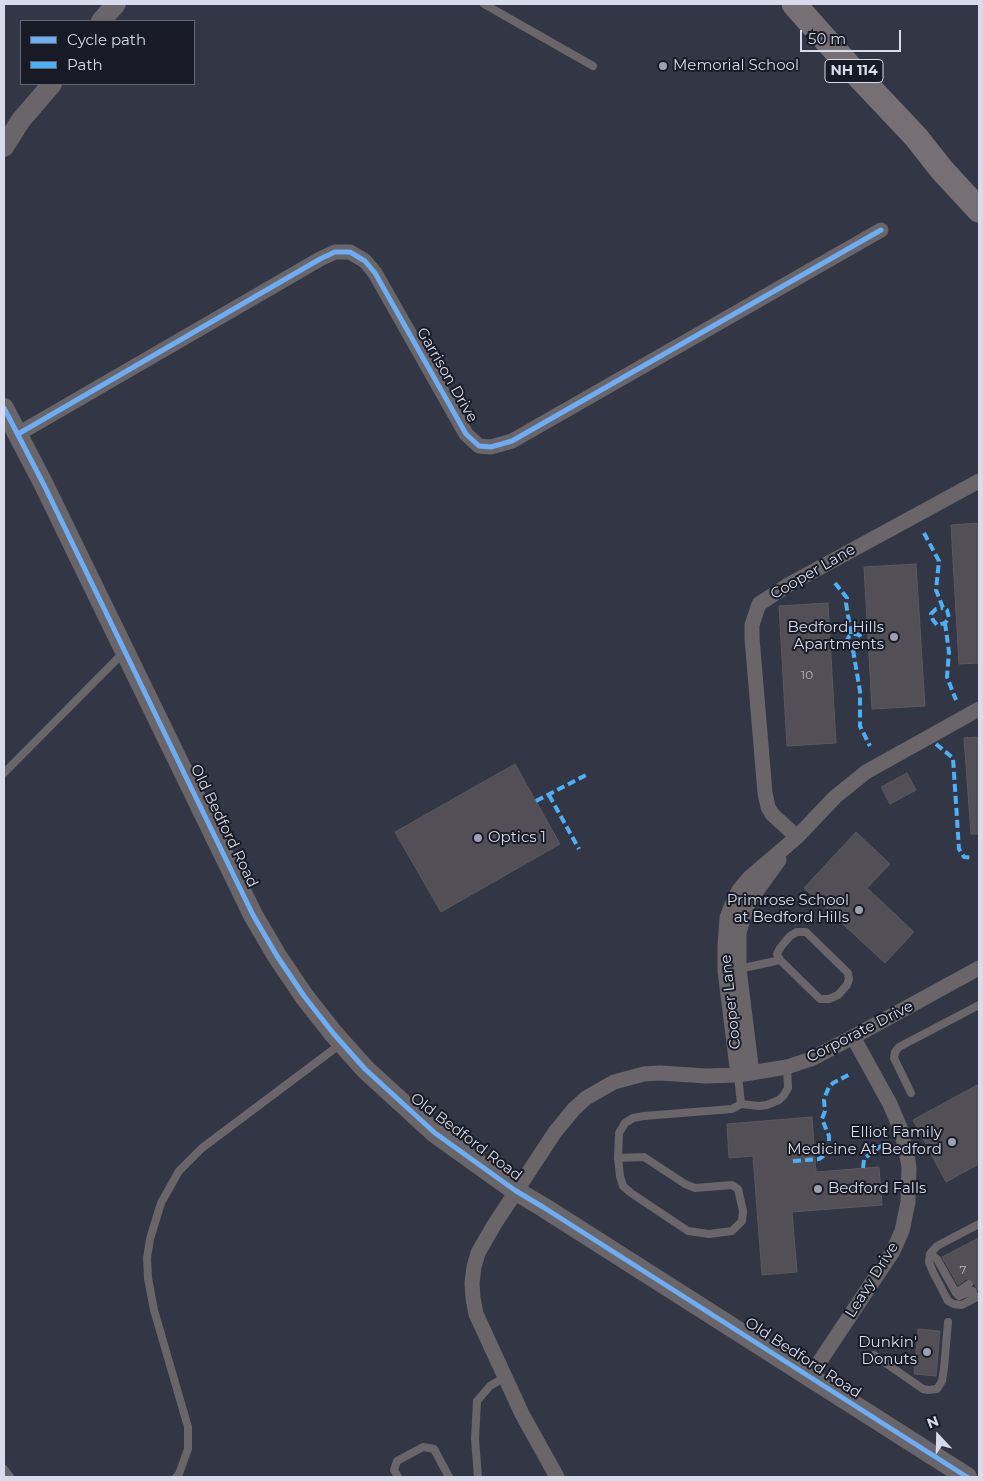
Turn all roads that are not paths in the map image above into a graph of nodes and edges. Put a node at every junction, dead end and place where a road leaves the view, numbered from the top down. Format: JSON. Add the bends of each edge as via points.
{"nodes":[{"id":1,"x":116,"y":4,"type":"edge"},
{"id":2,"x":484,"y":4,"type":"edge"},
{"id":3,"x":794,"y":4,"type":"edge"},
{"id":4,"x":102,"y":20,"type":"edge"},
{"id":5,"x":593,"y":66,"type":"dead end"},
{"id":6,"x":51,"y":85,"type":"edge"},
{"id":7,"x":916,"y":137,"type":"junction"},
{"id":8,"x":4,"y":147,"type":"edge"},
{"id":9,"x":979,"y":194,"type":"edge"},
{"id":10,"x":979,"y":210,"type":"edge"},
{"id":11,"x":881,"y":230,"type":"dead end"},
{"id":12,"x":4,"y":408,"type":"edge"},
{"id":13,"x":18,"y":434,"type":"junction"},
{"id":14,"x":979,"y":481,"type":"edge"},
{"id":15,"x":125,"y":650,"type":"junction"},
{"id":16,"x":979,"y":709,"type":"edge"},
{"id":17,"x":4,"y":773,"type":"edge"},
{"id":18,"x":797,"y":837,"type":"junction"},
{"id":19,"x":780,"y":960,"type":"junction"},
{"id":20,"x":739,"y":968,"type":"junction"},
{"id":21,"x":979,"y":968,"type":"edge"},
{"id":22,"x":979,"y":1005,"type":"edge"},
{"id":23,"x":854,"y":1037,"type":"junction"},
{"id":24,"x":342,"y":1043,"type":"junction"},
{"id":25,"x":787,"y":1067,"type":"junction"},
{"id":26,"x":745,"y":1074,"type":"junction"},
{"id":27,"x":911,"y":1093,"type":"dead end"},
{"id":28,"x":741,"y":1104,"type":"junction"},
{"id":29,"x":618,"y":1158,"type":"junction"},
{"id":30,"x":516,"y":1191,"type":"junction"},
{"id":31,"x":979,"y":1224,"type":"edge"},
{"id":32,"x":930,"y":1254,"type":"junction"},
{"id":33,"x":974,"y":1290,"type":"edge"},
{"id":34,"x":948,"y":1322,"type":"dead end"},
{"id":35,"x":874,"y":1356,"type":"dead end"},
{"id":36,"x":810,"y":1376,"type":"junction"},
{"id":37,"x":505,"y":1377,"type":"junction"},
{"id":38,"x":4,"y":1469,"type":"edge"},
{"id":39,"x":10,"y":1477,"type":"edge"},
{"id":40,"x":176,"y":1477,"type":"edge"},
{"id":41,"x":398,"y":1477,"type":"edge"},
{"id":42,"x":449,"y":1477,"type":"edge"},
{"id":43,"x":478,"y":1477,"type":"edge"},
{"id":44,"x":557,"y":1477,"type":"edge"},
{"id":45,"x":967,"y":1477,"type":"edge"}],
"edges":[{"from":1,"to":4,"type":"street"},
{"from":2,"to":5,"type":"lane"},
{"from":3,"to":7,"type":"main road","number":"NH 114"},
{"from":6,"to":8,"type":"street","via":[[21,120]]},
{"from":7,"to":9,"type":"main road","number":"NH 114","via":[[954,168]]},
{"from":7,"to":10,"type":"main road","number":"NH 114"},
{"from":11,"to":13,"type":"street","name":"Garrison Drive","via":[[512,441],[491,447],[479,446],[466,434],[375,273],[365,260],[350,252],[335,252],[320,259]]},
{"from":12,"to":13,"type":"street","name":"Old Bedford Road"},
{"from":13,"to":15,"type":"street","name":"Old Bedford Road"},
{"from":14,"to":18,"type":"street","name":"Cooper Lane","via":[[821,566],[759,604],[752,625],[752,638],[765,793],[772,814]]},
{"from":15,"to":17,"type":"lane"},
{"from":15,"to":24,"type":"street","name":"Old Bedford Road","via":[[253,915],[304,996]]},
{"from":16,"to":18,"type":"street","name":"Cooper Lane","via":[[866,772],[834,798]]},
{"from":18,"to":20,"type":"street","name":"Cooper Lane","via":[[746,908],[739,933]]},
{"from":18,"to":26,"type":"street","name":"Cooper Lane","via":[[750,878],[736,896],[727,918],[725,970]]},
{"from":19,"to":19,"type":"lane","via":[[820,999],[838,995],[849,979],[848,973],[806,932],[790,936],[777,954]]},
{"from":19,"to":20,"type":"lane"},
{"from":20,"to":26,"type":"street","name":"Cooper Lane"},
{"from":21,"to":23,"type":"street","name":"Corporate Drive"},
{"from":22,"to":27,"type":"lane","via":[[895,1052],[894,1058]]},
{"from":23,"to":25,"type":"street","name":"Corporate Drive","via":[[811,1059]]},
{"from":23,"to":36,"type":"street","name":"Leavy Drive","via":[[890,1104],[900,1130],[909,1167],[908,1202],[902,1231],[893,1251]]},
{"from":24,"to":30,"type":"street","name":"Old Bedford Road","via":[[365,1069],[435,1133]]},
{"from":24,"to":40,"type":"lane","via":[[202,1148],[179,1171],[160,1202],[150,1239],[148,1278],[154,1310],[188,1427],[188,1450]]},
{"from":25,"to":26,"type":"street","name":"Corporate Drive"},
{"from":25,"to":28,"type":"lane","via":[[788,1088],[779,1100],[759,1106]]},
{"from":26,"to":28,"type":"lane"},
{"from":26,"to":30,"type":"street","name":"Corporate Drive","via":[[644,1074],[600,1089],[574,1109],[555,1132]]},
{"from":28,"to":29,"type":"lane","via":[[732,1109],[633,1118],[619,1133]]},
{"from":29,"to":29,"type":"lane","via":[[623,1186],[688,1231],[709,1234],[732,1231],[742,1221],[738,1189],[732,1185],[695,1188],[644,1157]]},
{"from":30,"to":36,"type":"street","name":"Old Bedford Road"},
{"from":30,"to":37,"type":"street","name":"Old Bedford Road","via":[[478,1253],[472,1283],[476,1314]]},
{"from":31,"to":32,"type":"lane","via":[[937,1246]]},
{"from":32,"to":33,"type":"lane","via":[[937,1259],[959,1296]]},
{"from":32,"to":33,"type":"lane","via":[[929,1262],[948,1301],[962,1305]]},
{"from":34,"to":35,"type":"lane","via":[[942,1381],[937,1389],[923,1389]]},
{"from":36,"to":45,"type":"street","name":"Old Bedford Road"},
{"from":37,"to":43,"type":"lane","via":[[490,1386],[477,1401]]},
{"from":37,"to":44,"type":"street","name":"Old Bedford Road"},
{"from":38,"to":39,"type":"lane"},
{"from":41,"to":42,"type":"lane","via":[[394,1470],[397,1461],[423,1447],[434,1449]]}]}
